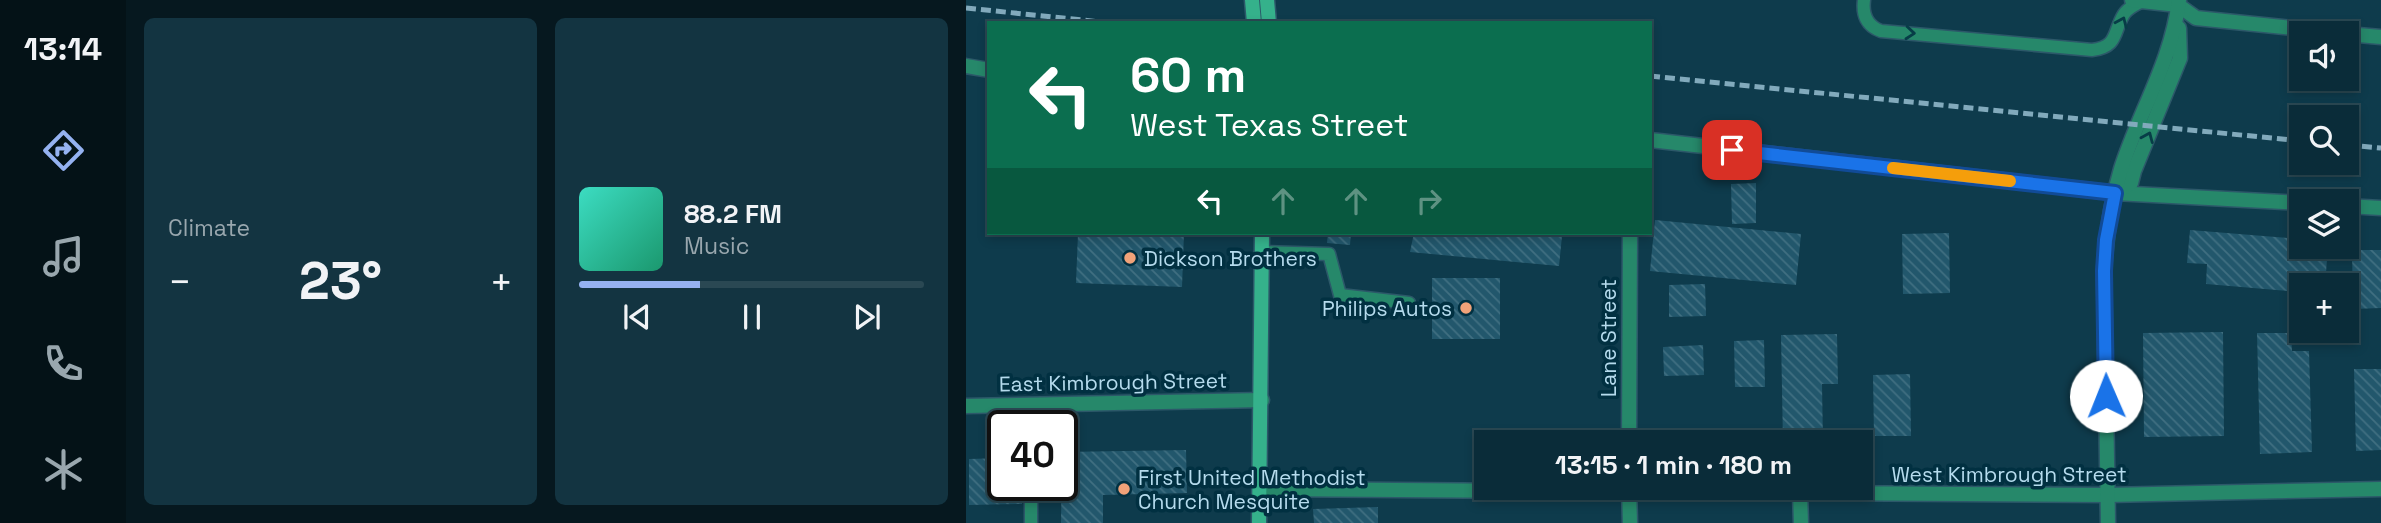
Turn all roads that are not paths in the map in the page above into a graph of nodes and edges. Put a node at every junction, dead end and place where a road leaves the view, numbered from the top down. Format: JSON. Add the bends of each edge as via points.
{"nodes":[{"id":1,"x":1252,"y":0,"type":"edge"},
{"id":2,"x":1267,"y":0,"type":"edge"},
{"id":3,"x":1864,"y":0,"type":"edge"},
{"id":4,"x":2132,"y":0,"type":"edge"},
{"id":5,"x":2143,"y":1,"type":"edge"},
{"id":6,"x":2179,"y":3,"type":"edge"},
{"id":7,"x":1254,"y":21,"type":"edge"},
{"id":8,"x":1269,"y":21,"type":"edge"},
{"id":9,"x":2289,"y":28,"type":"edge"},
{"id":10,"x":2359,"y":35,"type":"edge"},
{"id":11,"x":2381,"y":37,"type":"edge"},
{"id":12,"x":966,"y":66,"type":"edge"},
{"id":13,"x":987,"y":69,"type":"edge"},
{"id":14,"x":1652,"y":140,"type":"edge"},
{"id":15,"x":2115,"y":193,"type":"junction"},
{"id":16,"x":2289,"y":202,"type":"edge"},
{"id":17,"x":2359,"y":207,"type":"edge"},
{"id":18,"x":2381,"y":208,"type":"edge"},
{"id":19,"x":1262,"y":235,"type":"edge"},
{"id":20,"x":1630,"y":235,"type":"edge"},
{"id":21,"x":1261,"y":252,"type":"junction"},
{"id":22,"x":1409,"y":303,"type":"dead end"},
{"id":23,"x":1262,"y":400,"type":"junction"},
{"id":24,"x":1030,"y":405,"type":"junction"},
{"id":25,"x":966,"y":406,"type":"edge"},
{"id":26,"x":1030,"y":410,"type":"edge"},
{"id":27,"x":1629,"y":430,"type":"edge"},
{"id":28,"x":1260,"y":489,"type":"junction"},
{"id":29,"x":1474,"y":489,"type":"edge"},
{"id":30,"x":2381,"y":489,"type":"edge"},
{"id":31,"x":1873,"y":494,"type":"edge"},
{"id":32,"x":2108,"y":495,"type":"junction"},
{"id":33,"x":1629,"y":500,"type":"edge"},
{"id":34,"x":1800,"y":500,"type":"edge"},
{"id":35,"x":1031,"y":501,"type":"edge"},
{"id":36,"x":1031,"y":523,"type":"edge"},
{"id":37,"x":1259,"y":523,"type":"edge"},
{"id":38,"x":1630,"y":523,"type":"edge"},
{"id":39,"x":1801,"y":523,"type":"edge"},
{"id":40,"x":2108,"y":523,"type":"edge"}],
"edges":[{"from":1,"to":7,"type":"main road"},
{"from":2,"to":8,"type":"main road"},
{"from":3,"to":5,"type":"lane","one_way":true,"via":[[1868,23],[1881,31],[2092,50],[2113,40],[2124,14]]},
{"from":4,"to":5,"type":"street"},
{"from":5,"to":6,"type":"street"},
{"from":6,"to":9,"type":"street","via":[[2196,18]]},
{"from":6,"to":15,"type":"street","via":[[2168,56]]},
{"from":10,"to":11,"type":"street"},
{"from":12,"to":13,"type":"street"},
{"from":14,"to":15,"type":"street"},
{"from":15,"to":16,"type":"street"},
{"from":15,"to":32,"type":"street","via":[[2104,271]]},
{"from":17,"to":18,"type":"street"},
{"from":19,"to":21,"type":"main road"},
{"from":20,"to":27,"type":"street","name":"Lane Street"},
{"from":21,"to":22,"type":"lane","via":[[1329,254],[1340,295]]},
{"from":21,"to":23,"type":"main road"},
{"from":23,"to":24,"type":"street","name":"East Kimbrough Street"},
{"from":23,"to":28,"type":"main road"},
{"from":24,"to":25,"type":"street","name":"East Kimbrough Street"},
{"from":24,"to":26,"type":"lane"},
{"from":28,"to":29,"type":"street","name":"West Kimbrough Street"},
{"from":28,"to":37,"type":"main road"},
{"from":30,"to":32,"type":"street","name":"West Kimbrough Street"},
{"from":31,"to":32,"type":"street","name":"West Kimbrough Street"},
{"from":32,"to":40,"type":"street"},
{"from":33,"to":38,"type":"street"},
{"from":34,"to":39,"type":"street"},
{"from":35,"to":36,"type":"lane"}]}
